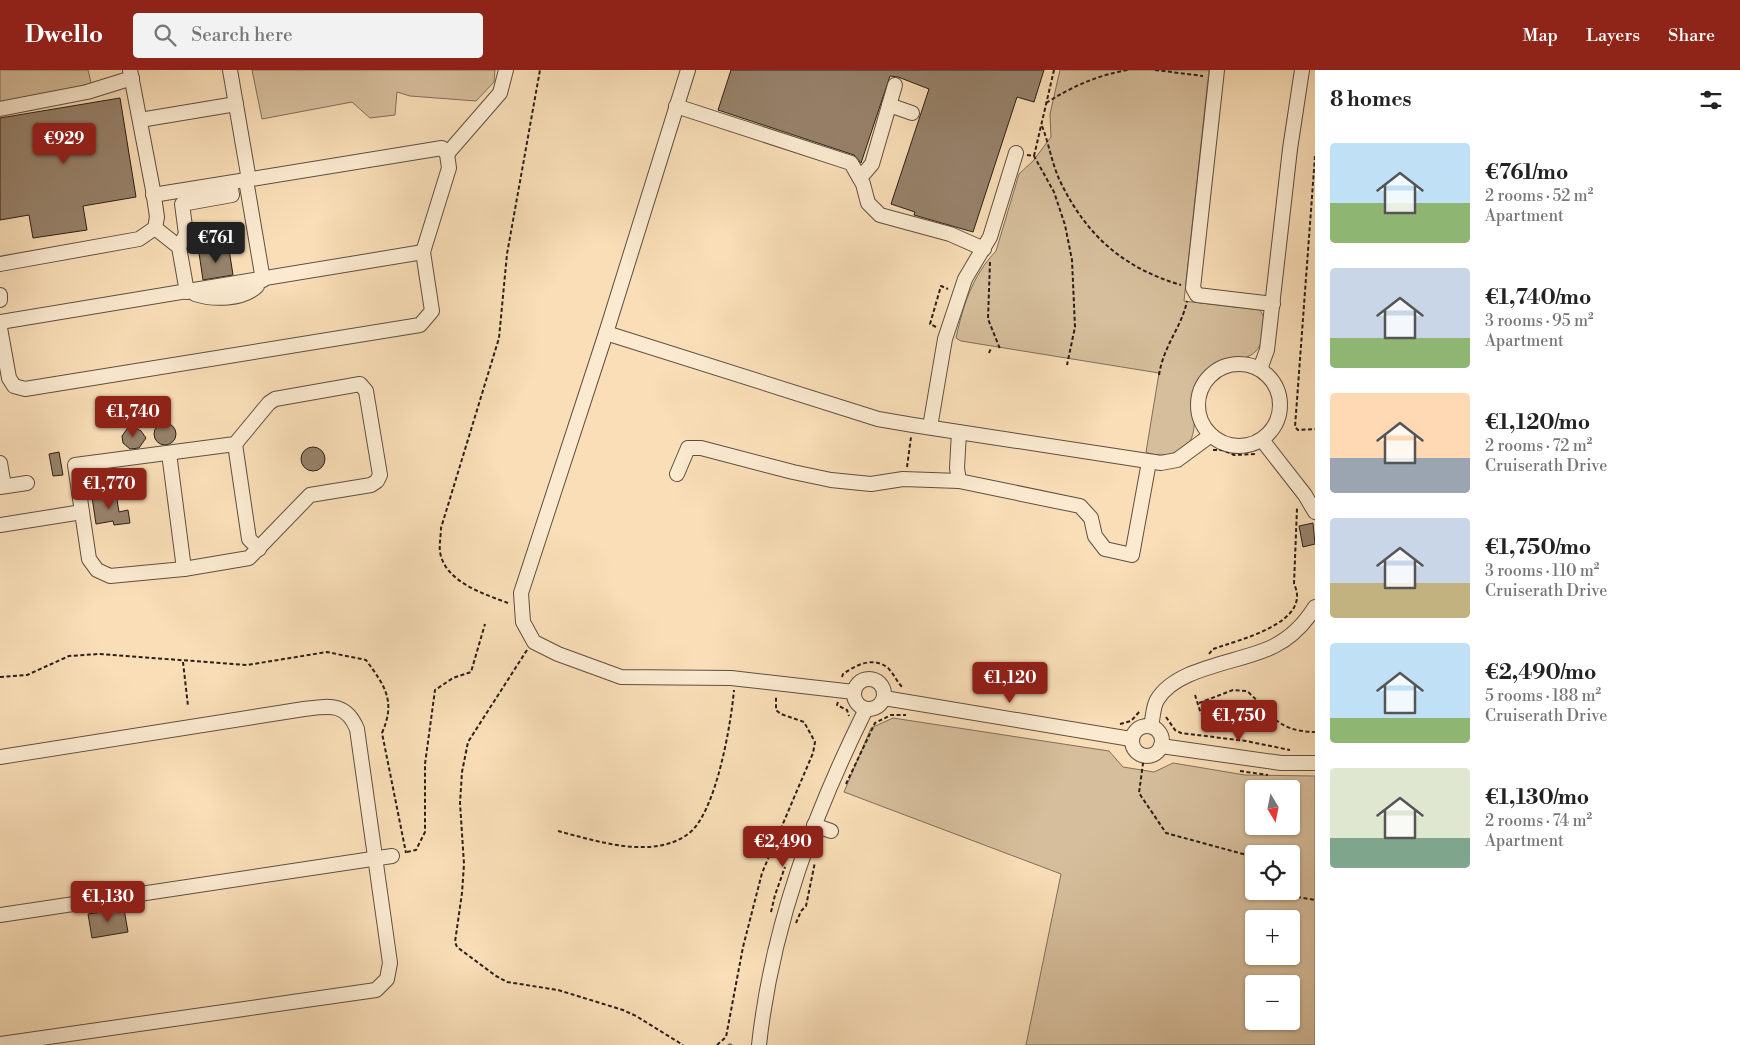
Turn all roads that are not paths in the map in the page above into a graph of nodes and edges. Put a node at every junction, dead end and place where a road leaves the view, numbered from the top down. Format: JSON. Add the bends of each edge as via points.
{"nodes":[{"id":1,"x":230,"y":70,"type":"edge"},
{"id":2,"x":506,"y":70,"type":"edge"},
{"id":3,"x":688,"y":70,"type":"edge"},
{"id":4,"x":1302,"y":70,"type":"edge"},
{"id":5,"x":131,"y":74,"type":"edge"},
{"id":6,"x":1216,"y":74,"type":"edge"},
{"id":7,"x":895,"y":85,"type":"dead end"},
{"id":8,"x":236,"y":104,"type":"junction"},
{"id":9,"x":889,"y":105,"type":"junction"},
{"id":10,"x":676,"y":106,"type":"junction"},
{"id":11,"x":0,"y":109,"type":"edge"},
{"id":12,"x":912,"y":112,"type":"dead end"},
{"id":13,"x":140,"y":120,"type":"junction"},
{"id":14,"x":1016,"y":153,"type":"road end"},
{"id":15,"x":447,"y":154,"type":"junction"},
{"id":16,"x":860,"y":178,"type":"junction"},
{"id":17,"x":247,"y":180,"type":"junction"},
{"id":18,"x":230,"y":183,"type":"junction"},
{"id":19,"x":154,"y":195,"type":"junction"},
{"id":20,"x":155,"y":228,"type":"junction"},
{"id":21,"x":178,"y":247,"type":"junction"},
{"id":22,"x":423,"y":252,"type":"junction"},
{"id":23,"x":987,"y":252,"type":"junction"},
{"id":24,"x":0,"y":264,"type":"edge"},
{"id":25,"x":263,"y":280,"type":"junction"},
{"id":26,"x":187,"y":292,"type":"junction"},
{"id":27,"x":0,"y":295,"type":"edge"},
{"id":28,"x":0,"y":300,"type":"edge"},
{"id":29,"x":1273,"y":304,"type":"junction"},
{"id":30,"x":0,"y":322,"type":"edge"},
{"id":31,"x":0,"y":328,"type":"edge"},
{"id":32,"x":606,"y":333,"type":"junction"},
{"id":33,"x":1260,"y":369,"type":"junction"},
{"id":34,"x":930,"y":427,"type":"junction"},
{"id":35,"x":959,"y":432,"type":"junction"},
{"id":36,"x":1211,"y":435,"type":"junction"},
{"id":37,"x":1262,"y":440,"type":"junction"},
{"id":38,"x":235,"y":444,"type":"junction"},
{"id":39,"x":169,"y":453,"type":"junction"},
{"id":40,"x":1149,"y":462,"type":"junction"},
{"id":41,"x":0,"y":463,"type":"edge"},
{"id":42,"x":677,"y":474,"type":"dead end"},
{"id":43,"x":959,"y":481,"type":"junction"},
{"id":44,"x":27,"y":483,"type":"dead end"},
{"id":45,"x":2,"y":487,"type":"edge"},
{"id":46,"x":82,"y":512,"type":"junction"},
{"id":47,"x":1315,"y":512,"type":"edge"},
{"id":48,"x":0,"y":525,"type":"edge"},
{"id":49,"x":259,"y":549,"type":"junction"},
{"id":50,"x":184,"y":569,"type":"junction"},
{"id":51,"x":1315,"y":607,"type":"edge"},
{"id":52,"x":854,"y":692,"type":"junction"},
{"id":53,"x":884,"y":698,"type":"junction"},
{"id":54,"x":866,"y":709,"type":"junction"},
{"id":55,"x":1151,"y":726,"type":"junction"},
{"id":56,"x":1131,"y":739,"type":"junction"},
{"id":57,"x":1161,"y":746,"type":"junction"},
{"id":58,"x":0,"y":756,"type":"edge"},
{"id":59,"x":1315,"y":763,"type":"edge"},
{"id":60,"x":814,"y":825,"type":"junction"},
{"id":61,"x":831,"y":831,"type":"dead end"},
{"id":62,"x":399,"y":854,"type":"road end"},
{"id":63,"x":376,"y":859,"type":"junction"},
{"id":64,"x":0,"y":915,"type":"edge"},
{"id":65,"x":0,"y":1044,"type":"edge"},
{"id":66,"x":758,"y":1045,"type":"edge"}],
"edges":[{"from":1,"to":8,"type":"street"},
{"from":2,"to":15,"type":"street","via":[[500,93]]},
{"from":3,"to":10,"type":"street"},
{"from":4,"to":29,"type":"street"},
{"from":5,"to":11,"type":"street","via":[[87,92]]},
{"from":5,"to":13,"type":"street"},
{"from":6,"to":29,"type":"street","via":[[1193,288],[1197,295]]},
{"from":7,"to":9,"type":"street"},
{"from":8,"to":13,"type":"street"},
{"from":8,"to":17,"type":"street"},
{"from":9,"to":12,"type":"street"},
{"from":9,"to":16,"type":"street","via":[[872,164]]},
{"from":10,"to":16,"type":"street","via":[[851,163]]},
{"from":10,"to":32,"type":"street"},
{"from":13,"to":19,"type":"street"},
{"from":14,"to":23,"type":"street"},
{"from":15,"to":17,"type":"street","via":[[442,148]]},
{"from":15,"to":22,"type":"street","via":[[449,168]]},
{"from":16,"to":23,"type":"street","via":[[868,203],[880,214],[950,234]]},
{"from":17,"to":18,"type":"street"},
{"from":17,"to":25,"type":"street"},
{"from":18,"to":19,"type":"street"},
{"from":18,"to":21,"type":"street","via":[[232,195],[182,204],[186,234]]},
{"from":19,"to":20,"type":"street"},
{"from":20,"to":21,"type":"street"},
{"from":20,"to":24,"type":"street","via":[[139,239]]},
{"from":21,"to":26,"type":"street"},
{"from":22,"to":25,"type":"street"},
{"from":22,"to":31,"type":"street","via":[[432,310],[420,325],[25,390],[14,386],[9,378]]},
{"from":23,"to":34,"type":"street","via":[[965,279],[943,346]]},
{"from":25,"to":26,"type":"street"},
{"from":25,"to":26,"type":"street","via":[[252,291],[217,298]]},
{"from":26,"to":30,"type":"street"},
{"from":27,"to":28,"type":"street"},
{"from":29,"to":33,"type":"street","via":[[1267,350]]},
{"from":32,"to":34,"type":"street","via":[[878,419]]},
{"from":32,"to":52,"type":"street","via":[[521,593],[524,622],[533,639],[558,654],[622,676],[736,678]]},
{"from":33,"to":36,"type":"street","via":[[1242,364],[1222,367],[1203,385],[1198,410]]},
{"from":33,"to":37,"type":"street","via":[[1271,378],[1281,404],[1279,418]]},
{"from":34,"to":35,"type":"street"},
{"from":35,"to":40,"type":"street"},
{"from":35,"to":43,"type":"street"},
{"from":36,"to":37,"type":"street","via":[[1229,445],[1252,445]]},
{"from":36,"to":40,"type":"street","via":[[1177,460]]},
{"from":37,"to":47,"type":"street"},
{"from":38,"to":39,"type":"street"},
{"from":38,"to":49,"type":"street","via":[[249,539]]},
{"from":38,"to":49,"type":"street","via":[[275,399],[360,384],[366,391],[380,475],[378,481],[371,485],[310,494]]},
{"from":39,"to":46,"type":"street","via":[[75,465]]},
{"from":39,"to":50,"type":"street"},
{"from":40,"to":43,"type":"street","via":[[1132,555],[1105,549],[1095,536],[1091,518],[1080,506]]},
{"from":41,"to":45,"type":"street"},
{"from":42,"to":43,"type":"street","via":[[688,448],[701,448],[831,480],[871,484],[905,479]]},
{"from":44,"to":45,"type":"street"},
{"from":46,"to":48,"type":"street"},
{"from":46,"to":50,"type":"street","via":[[89,559],[97,570],[110,576]]},
{"from":49,"to":50,"type":"street","via":[[249,558]]},
{"from":51,"to":55,"type":"street","via":[[1292,634],[1274,646],[1184,677],[1171,685],[1157,700]]},
{"from":52,"to":53,"type":"street","via":[[858,683],[872,678],[881,684]]},
{"from":52,"to":54,"type":"street","via":[[855,700]]},
{"from":53,"to":54,"type":"street","via":[[875,708]]},
{"from":53,"to":56,"type":"street"},
{"from":54,"to":60,"type":"street"},
{"from":55,"to":56,"type":"street","via":[[1140,726]]},
{"from":55,"to":57,"type":"street","via":[[1161,736]]},
{"from":56,"to":57,"type":"street","via":[[1133,748],[1144,756],[1152,755]]},
{"from":57,"to":59,"type":"street","via":[[1281,763]]},
{"from":58,"to":63,"type":"street","via":[[312,708],[342,709],[352,717],[357,729]]},
{"from":60,"to":61,"type":"street"},
{"from":60,"to":66,"type":"street","via":[[796,874],[772,959]]},
{"from":62,"to":63,"type":"street"},
{"from":63,"to":64,"type":"street"},
{"from":63,"to":65,"type":"street","via":[[390,963],[387,979],[376,990]]}]}
